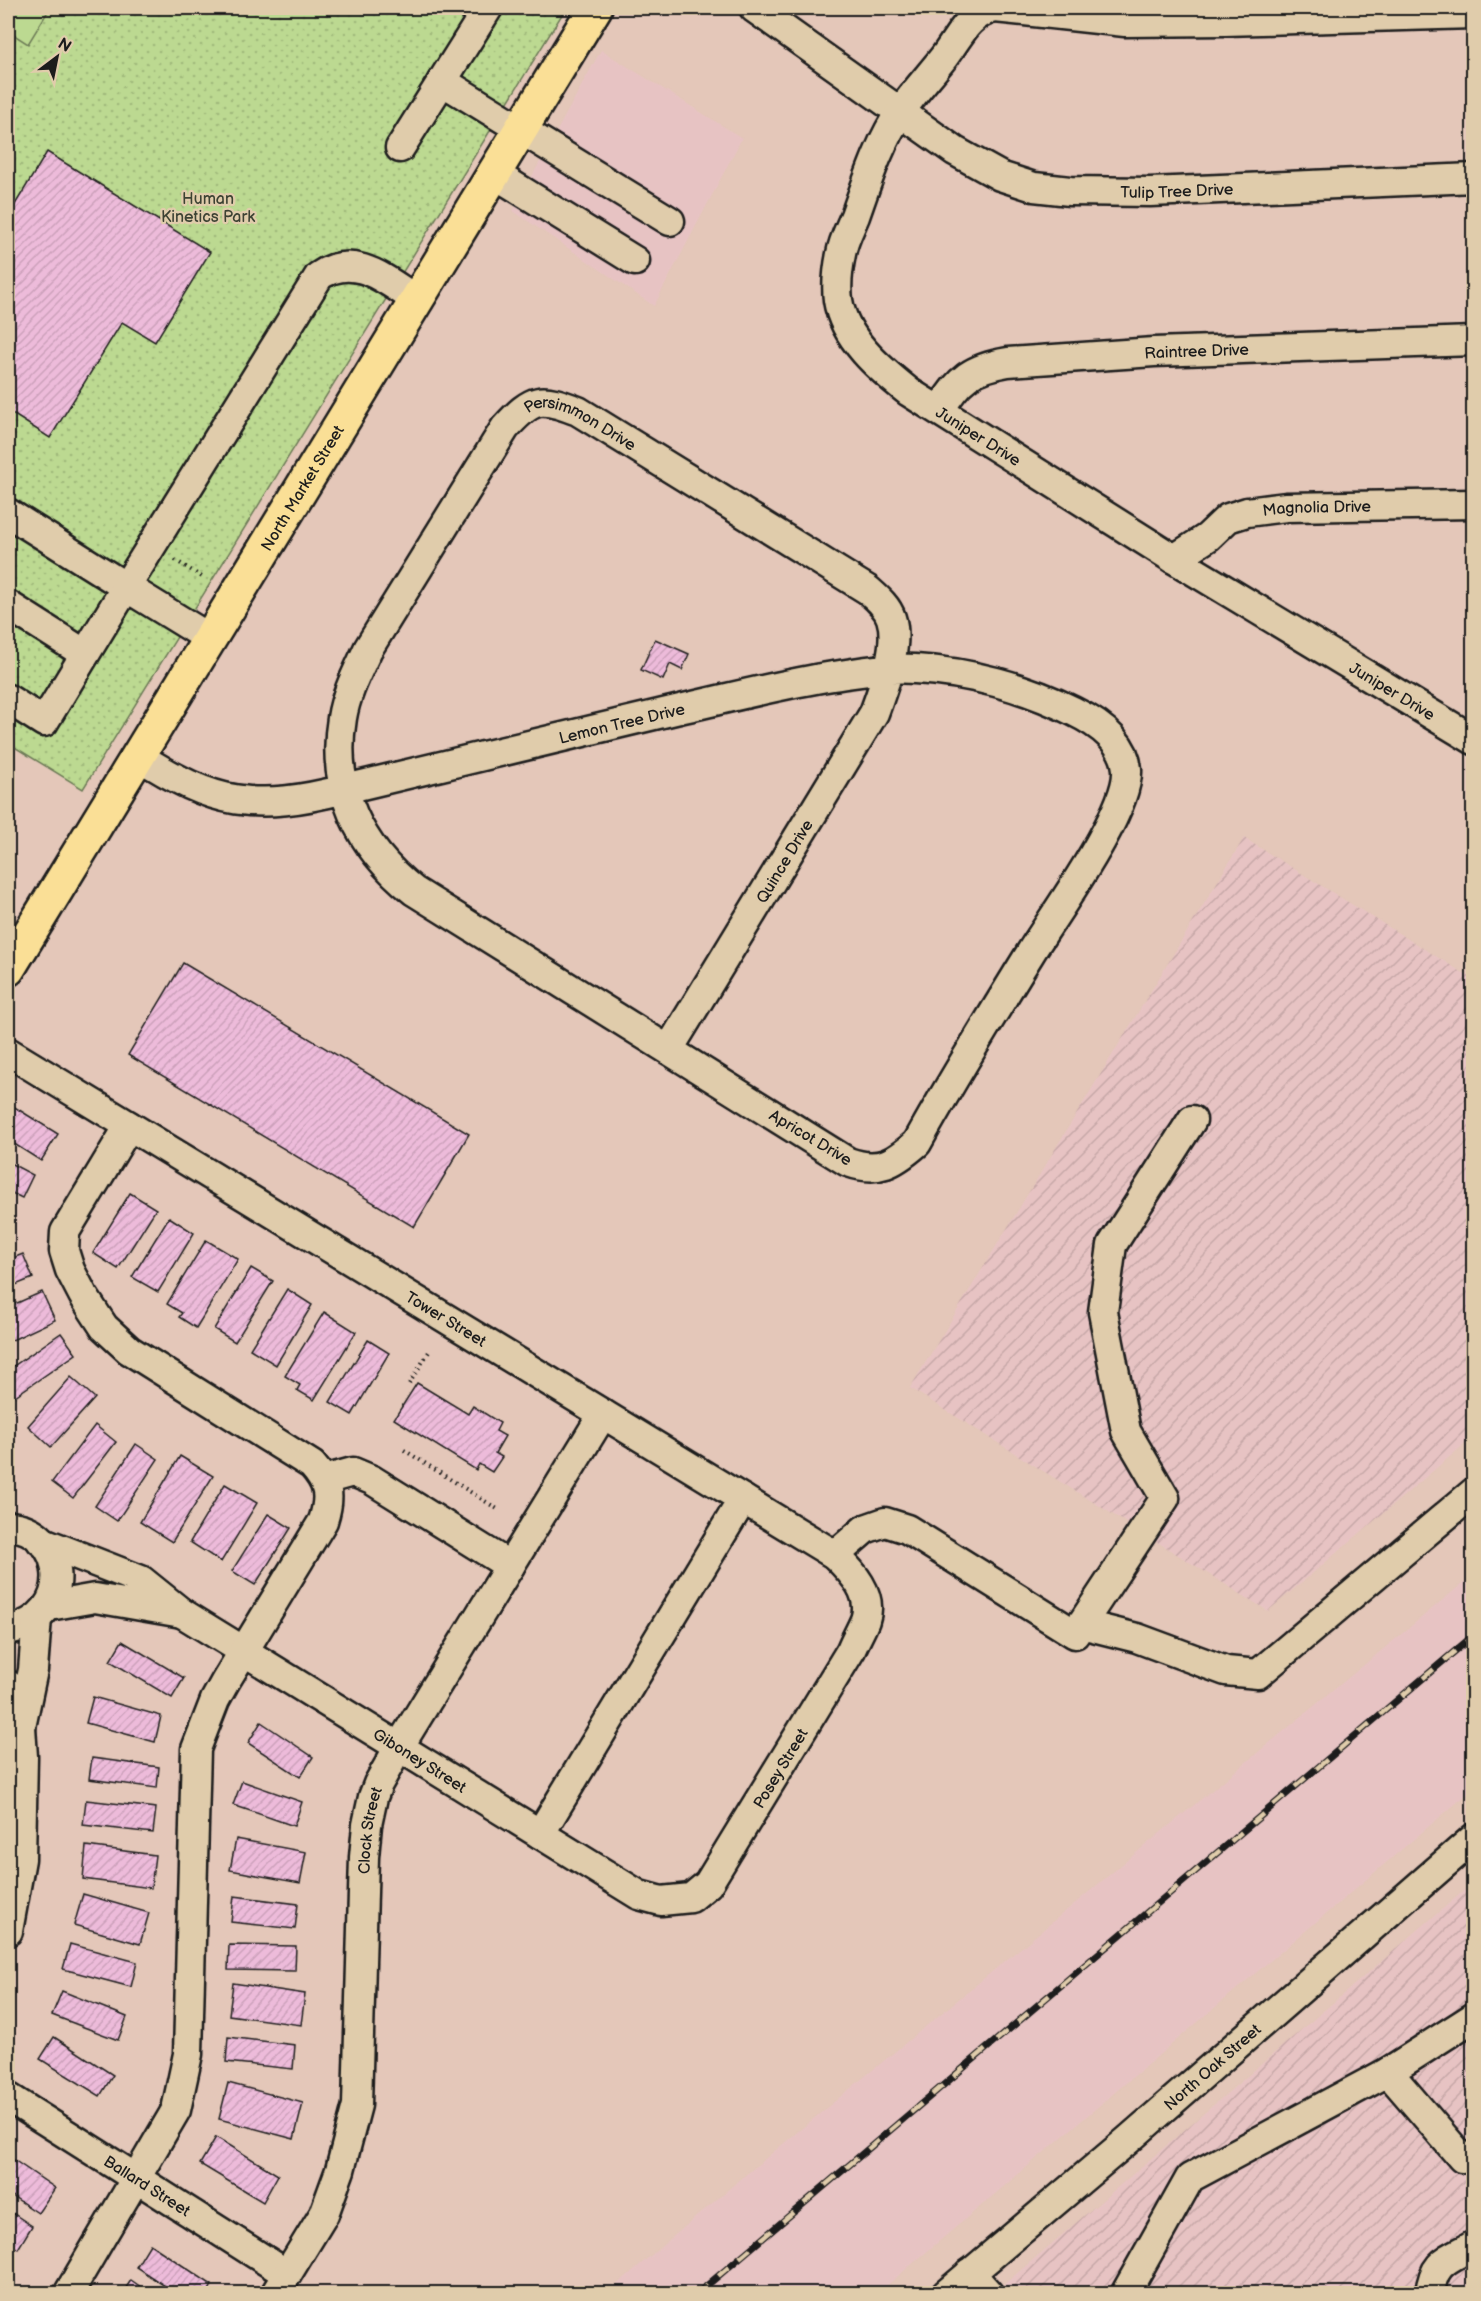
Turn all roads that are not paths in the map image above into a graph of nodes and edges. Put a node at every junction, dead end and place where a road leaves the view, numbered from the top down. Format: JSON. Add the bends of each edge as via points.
{"nodes":[{"id":1,"x":488,"y":8,"type":"edge"},
{"id":2,"x":595,"y":8,"type":"edge"},
{"id":3,"x":754,"y":8,"type":"edge"},
{"id":4,"x":995,"y":8,"type":"edge"},
{"id":5,"x":1473,"y":14,"type":"edge"},
{"id":6,"x":442,"y":81,"type":"junction"},
{"id":7,"x":900,"y":112,"type":"junction"},
{"id":8,"x":521,"y":129,"type":"junction"},
{"id":9,"x":400,"y":148,"type":"dead end"},
{"id":10,"x":493,"y":174,"type":"junction"},
{"id":11,"x":1473,"y":178,"type":"edge"},
{"id":12,"x":670,"y":221,"type":"dead end"},
{"id":13,"x":635,"y":261,"type":"dead end"},
{"id":14,"x":416,"y":299,"type":"junction"},
{"id":15,"x":1473,"y":341,"type":"edge"},
{"id":16,"x":940,"y":410,"type":"junction"},
{"id":17,"x":1473,"y":504,"type":"edge"},
{"id":18,"x":8,"y":513,"type":"edge"},
{"id":19,"x":1174,"y":559,"type":"junction"},
{"id":20,"x":126,"y":587,"type":"junction"},
{"id":21,"x":8,"y":605,"type":"edge"},
{"id":22,"x":208,"y":638,"type":"junction"},
{"id":23,"x":85,"y":654,"type":"junction"},
{"id":24,"x":887,"y":669,"type":"junction"},
{"id":25,"x":8,"y":699,"type":"edge"},
{"id":26,"x":1109,"y":733,"type":"joint"},
{"id":27,"x":1473,"y":740,"type":"edge"},
{"id":28,"x":137,"y":755,"type":"junction"},
{"id":29,"x":345,"y":789,"type":"junction"},
{"id":30,"x":8,"y":969,"type":"edge"},
{"id":31,"x":669,"y":1049,"type":"junction"},
{"id":32,"x":8,"y":1052,"type":"edge"},
{"id":33,"x":1192,"y":1120,"type":"dead end"},
{"id":34,"x":129,"y":1126,"type":"junction"},
{"id":35,"x":603,"y":1414,"type":"junction"},
{"id":36,"x":324,"y":1480,"type":"junction"},
{"id":37,"x":1473,"y":1492,"type":"edge"},
{"id":38,"x":743,"y":1499,"type":"junction"},
{"id":39,"x":9,"y":1523,"type":"edge"},
{"id":40,"x":41,"y":1541,"type":"junction"},
{"id":41,"x":836,"y":1555,"type":"junction"},
{"id":42,"x":510,"y":1566,"type":"junction"},
{"id":43,"x":867,"y":1602,"type":"joint"},
{"id":44,"x":43,"y":1612,"type":"junction"},
{"id":45,"x":182,"y":1613,"type":"junction"},
{"id":46,"x":1082,"y":1624,"type":"junction"},
{"id":47,"x":8,"y":1630,"type":"edge"},
{"id":48,"x":243,"y":1651,"type":"junction"},
{"id":49,"x":8,"y":1686,"type":"edge"},
{"id":50,"x":21,"y":1727,"type":"junction"},
{"id":51,"x":399,"y":1747,"type":"junction"},
{"id":52,"x":540,"y":1834,"type":"junction"},
{"id":53,"x":1473,"y":1838,"type":"edge"},
{"id":54,"x":661,"y":1901,"type":"joint"},
{"id":55,"x":8,"y":1931,"type":"edge"},
{"id":56,"x":1473,"y":2017,"type":"edge"},
{"id":57,"x":1388,"y":2072,"type":"junction"},
{"id":58,"x":8,"y":2097,"type":"edge"},
{"id":59,"x":1473,"y":2156,"type":"edge"},
{"id":60,"x":137,"y":2180,"type":"junction"},
{"id":61,"x":1473,"y":2245,"type":"edge"},
{"id":62,"x":970,"y":2273,"type":"junction"},
{"id":63,"x":281,"y":2284,"type":"edge"},
{"id":64,"x":68,"y":2294,"type":"edge"},
{"id":65,"x":946,"y":2294,"type":"edge"},
{"id":66,"x":989,"y":2294,"type":"edge"},
{"id":67,"x":1125,"y":2294,"type":"edge"},
{"id":68,"x":1430,"y":2294,"type":"edge"}],
"edges":[{"from":1,"to":6,"type":"street"},
{"from":2,"to":8,"type":"main road","name":"North Market Street"},
{"from":3,"to":7,"type":"street"},
{"from":4,"to":5,"type":"street","via":[[1125,22]]},
{"from":4,"to":7,"type":"street","name":"Juniper Drive","via":[[982,11],[969,21]]},
{"from":6,"to":8,"type":"street"},
{"from":6,"to":9,"type":"street"},
{"from":7,"to":11,"type":"street","name":"Tulip Tree Drive","via":[[955,151],[1000,176],[1034,187],[1150,192]]},
{"from":7,"to":16,"type":"street","name":"Juniper Drive","via":[[874,165],[841,252],[839,302],[859,344],[882,370]]},
{"from":8,"to":10,"type":"main road","name":"North Market Street"},
{"from":8,"to":12,"type":"street"},
{"from":10,"to":13,"type":"street"},
{"from":10,"to":14,"type":"main road","name":"North Market Street"},
{"from":14,"to":20,"type":"street","via":[[365,269],[331,267],[319,276]]},
{"from":14,"to":22,"type":"main road","name":"North Market Street"},
{"from":15,"to":16,"type":"street","name":"Raintree Drive","via":[[1154,352],[1008,362],[985,366],[966,376]]},
{"from":16,"to":19,"type":"street","name":"Juniper Drive"},
{"from":17,"to":19,"type":"street","name":"Magnolia Drive","via":[[1286,507],[1247,512],[1228,518],[1208,537]]},
{"from":18,"to":20,"type":"street"},
{"from":19,"to":27,"type":"street","name":"Juniper Drive"},
{"from":20,"to":22,"type":"street"},
{"from":20,"to":23,"type":"street"},
{"from":21,"to":23,"type":"street"},
{"from":22,"to":28,"type":"main road","name":"North Market Street"},
{"from":23,"to":25,"type":"street","via":[[44,723]]},
{"from":24,"to":26,"type":"street","name":"Lemon Tree Drive","via":[[916,669],[1013,687],[1053,701]]},
{"from":24,"to":29,"type":"street","name":"Lemon Tree Drive","via":[[790,683]]},
{"from":24,"to":29,"type":"street","name":"Persimmon Drive","via":[[893,642],[892,619],[868,590],[578,411],[554,401],[538,401],[524,407],[506,428],[369,649],[342,718],[340,757]]},
{"from":24,"to":31,"type":"street","name":"Quince Drive","via":[[874,713]]},
{"from":26,"to":31,"type":"street","name":"Apricot Drive","via":[[1122,751],[1127,769],[1110,826],[917,1143],[899,1158],[883,1166],[862,1167],[848,1162]]},
{"from":28,"to":29,"type":"street","name":"Lemon Tree Drive","via":[[208,794],[240,801],[273,803]]},
{"from":28,"to":30,"type":"main road","name":"North Market Street"},
{"from":29,"to":31,"type":"street","name":"Apricot Drive","via":[[355,822],[391,873]]},
{"from":32,"to":34,"type":"street","name":"Tower Street"},
{"from":33,"to":46,"type":"street","via":[[1112,1245],[1103,1311],[1126,1431],[1165,1498]]},
{"from":34,"to":35,"type":"street","name":"Tower Street"},
{"from":34,"to":36,"type":"street","via":[[65,1232],[64,1251],[83,1295],[105,1327],[129,1350],[305,1459]]},
{"from":35,"to":38,"type":"street","name":"Tower Street"},
{"from":35,"to":42,"type":"street","name":"Clock Street"},
{"from":36,"to":42,"type":"street","via":[[353,1472],[372,1480]]},
{"from":36,"to":48,"type":"street","via":[[328,1506],[323,1521]]},
{"from":37,"to":46,"type":"street","via":[[1258,1674],[1226,1671],[1137,1638]]},
{"from":38,"to":41,"type":"street","name":"Tower Street"},
{"from":38,"to":52,"type":"street"},
{"from":39,"to":40,"type":"street","name":"Giboney Street"},
{"from":40,"to":44,"type":"street","via":[[56,1572],[56,1589]]},
{"from":40,"to":45,"type":"street","name":"Giboney Street","via":[[141,1580]]},
{"from":41,"to":43,"type":"street","name":"Tower Street","via":[[856,1576]]},
{"from":41,"to":46,"type":"street","via":[[865,1529],[885,1522],[907,1529],[1075,1634]]},
{"from":42,"to":51,"type":"street","name":"Clock Street"},
{"from":43,"to":54,"type":"street","name":"Posey Street","via":[[866,1618],[851,1650],[708,1884],[691,1898]]},
{"from":44,"to":45,"type":"street","name":"Giboney Street","via":[[95,1599]]},
{"from":44,"to":47,"type":"street","name":"Giboney Street","via":[[22,1627]]},
{"from":44,"to":50,"type":"street"},
{"from":45,"to":48,"type":"street","name":"Giboney Street"},
{"from":48,"to":51,"type":"street","name":"Giboney Street"},
{"from":48,"to":60,"type":"street","via":[[215,1700],[196,1749],[188,2054],[176,2110]]},
{"from":49,"to":50,"type":"street"},
{"from":50,"to":55,"type":"street","via":[[21,1859]]},
{"from":51,"to":52,"type":"street","name":"Giboney Street"},
{"from":51,"to":63,"type":"street","name":"Clock Street","via":[[373,1797],[364,1857],[357,2105],[324,2214]]},
{"from":52,"to":54,"type":"street","name":"Giboney Street","via":[[639,1895]]},
{"from":53,"to":62,"type":"street","name":"North Oak Street"},
{"from":56,"to":57,"type":"street"},
{"from":57,"to":59,"type":"street","via":[[1462,2158]]},
{"from":57,"to":67,"type":"street","via":[[1190,2178]]},
{"from":58,"to":60,"type":"street","name":"Ballard Street"},
{"from":60,"to":63,"type":"street","name":"Ballard Street"},
{"from":60,"to":64,"type":"street"},
{"from":61,"to":68,"type":"street","via":[[1439,2265],[1432,2276]]},
{"from":62,"to":65,"type":"street","name":"North Oak Street"},
{"from":62,"to":66,"type":"street"}]}
